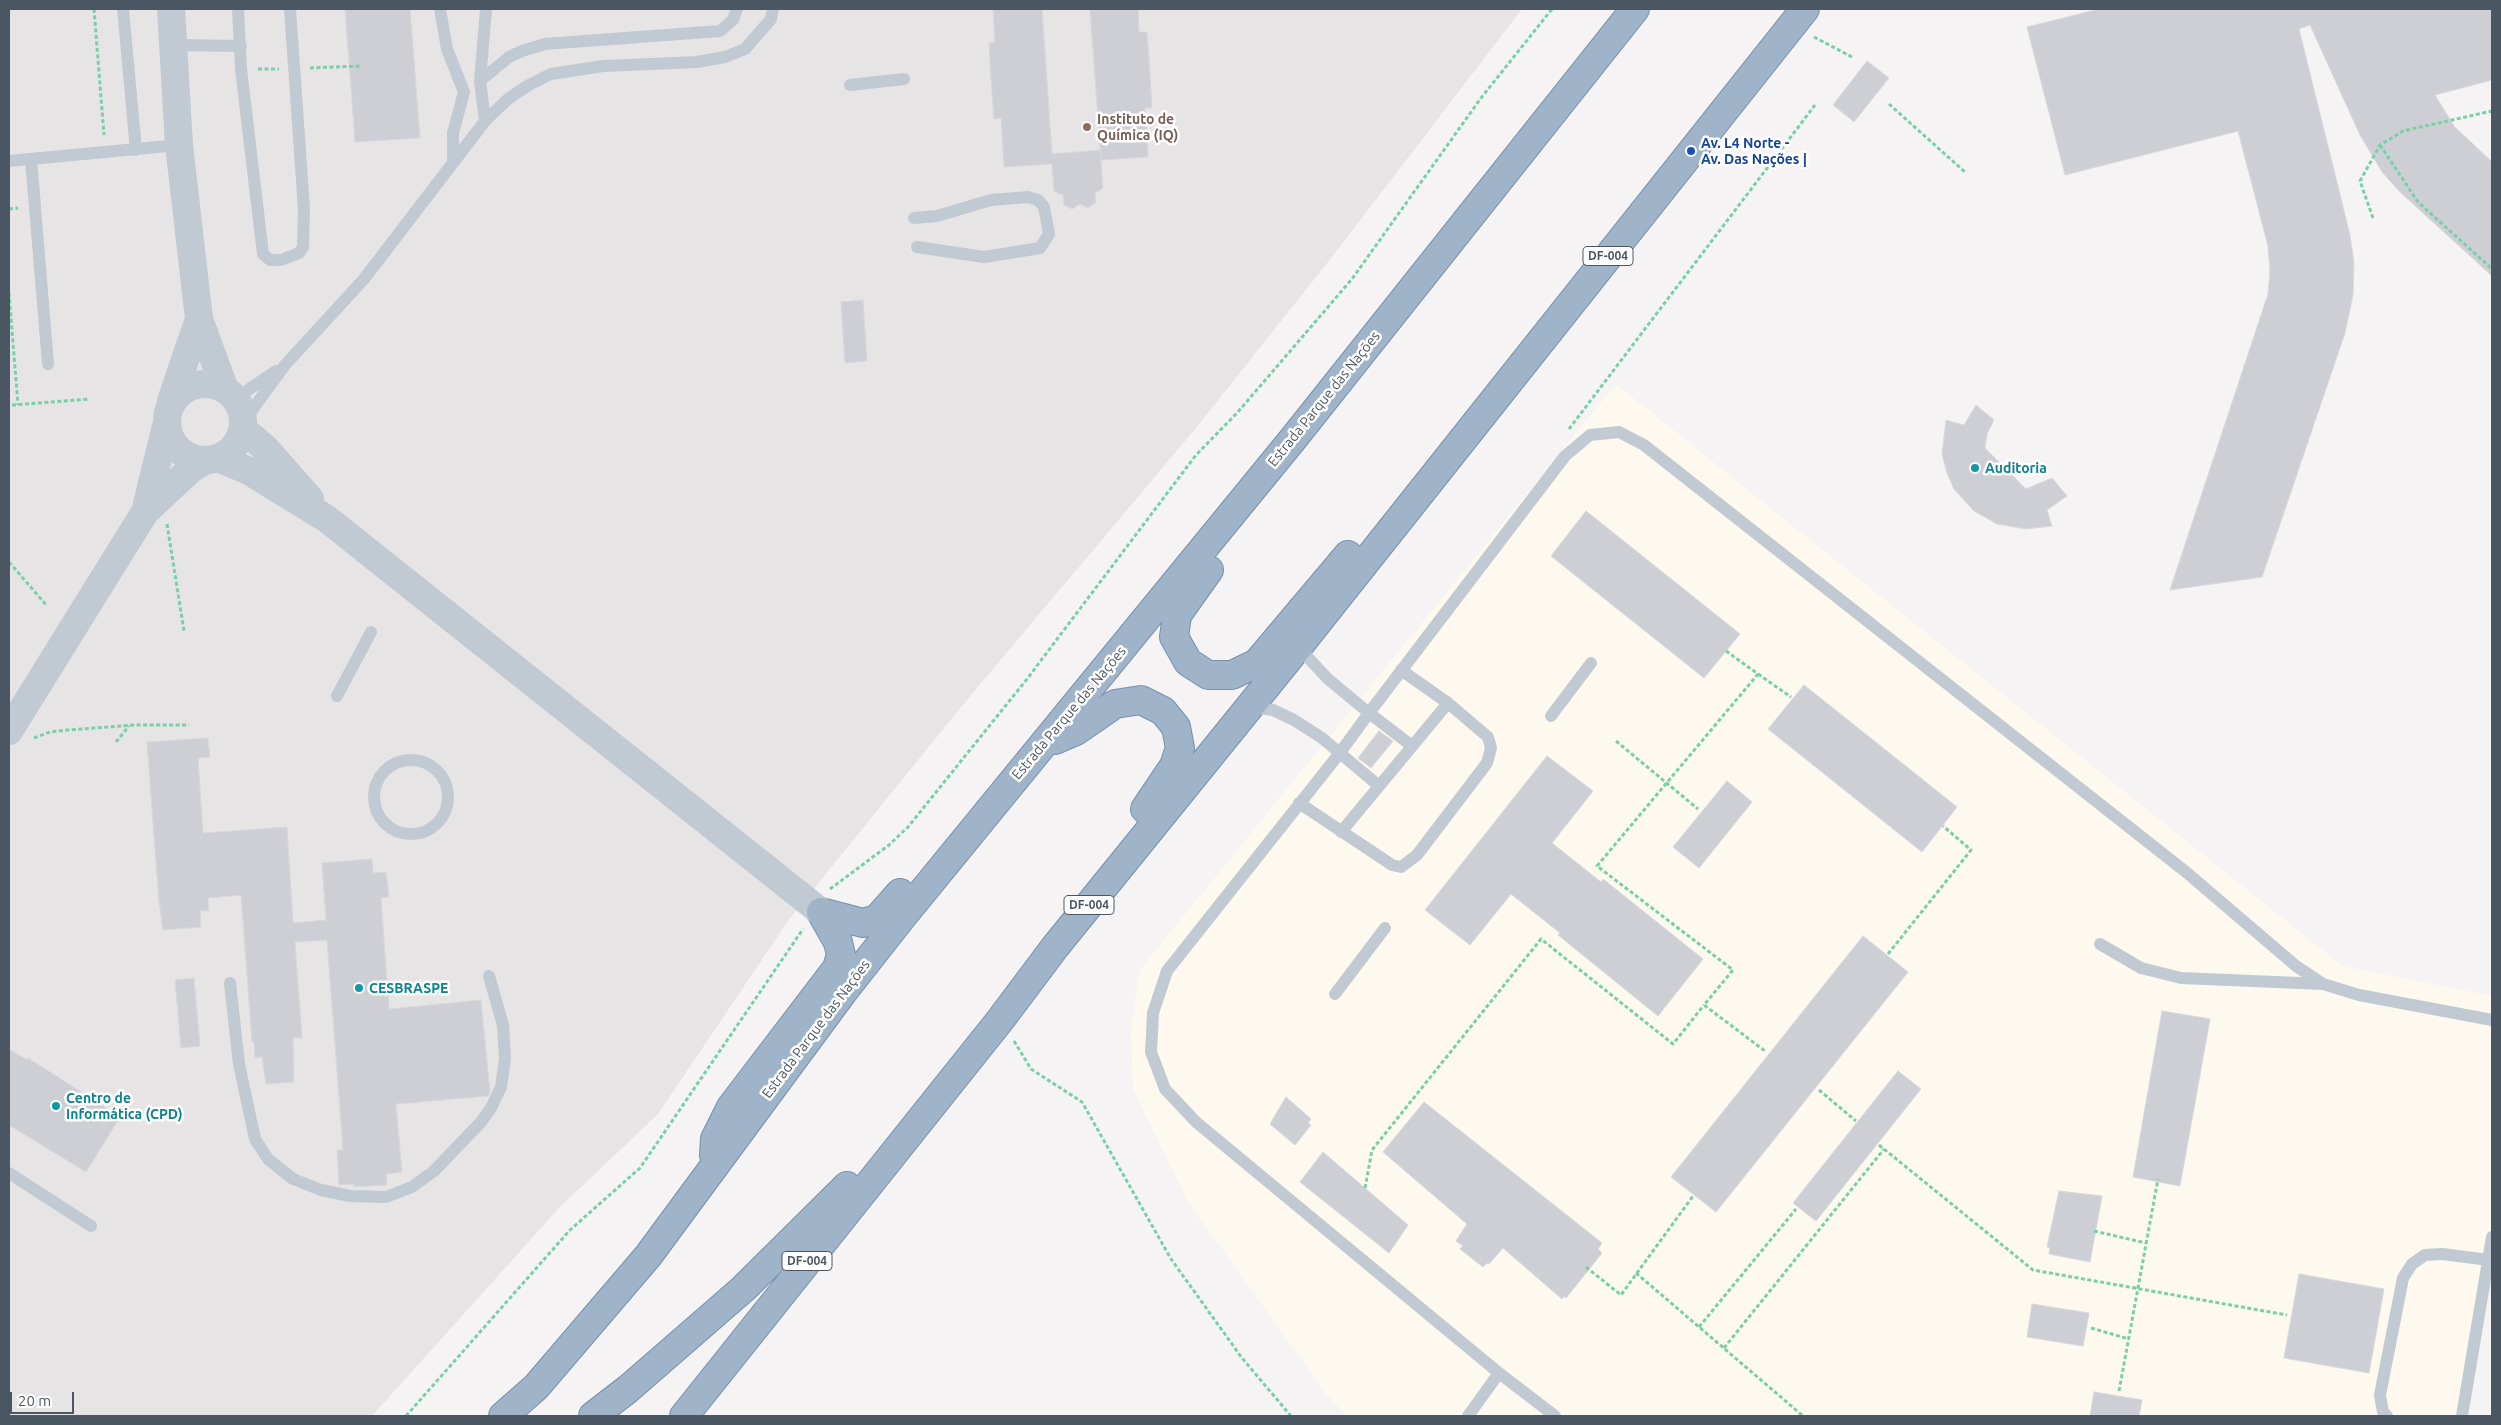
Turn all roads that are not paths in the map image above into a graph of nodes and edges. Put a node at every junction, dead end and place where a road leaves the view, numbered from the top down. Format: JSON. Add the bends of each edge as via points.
{"nodes":[{"id":1,"x":123,"y":9,"type":"edge"},
{"id":2,"x":171,"y":9,"type":"edge"},
{"id":3,"x":238,"y":9,"type":"edge"},
{"id":4,"x":290,"y":9,"type":"edge"},
{"id":5,"x":440,"y":9,"type":"edge"},
{"id":6,"x":486,"y":9,"type":"edge"},
{"id":7,"x":736,"y":9,"type":"edge"},
{"id":8,"x":773,"y":9,"type":"edge"},
{"id":9,"x":1633,"y":11,"type":"edge"},
{"id":10,"x":1798,"y":17,"type":"edge"},
{"id":11,"x":173,"y":45,"type":"junction"},
{"id":12,"x":241,"y":46,"type":"junction"},
{"id":13,"x":904,"y":79,"type":"dead end"},
{"id":14,"x":480,"y":81,"type":"junction"},
{"id":15,"x":850,"y":85,"type":"dead end"},
{"id":16,"x":484,"y":121,"type":"junction"},
{"id":17,"x":179,"y":145,"type":"junction"},
{"id":18,"x":136,"y":150,"type":"junction"},
{"id":19,"x":31,"y":159,"type":"junction"},
{"id":20,"x":9,"y":161,"type":"edge"},
{"id":21,"x":453,"y":163,"type":"junction"},
{"id":22,"x":914,"y":218,"type":"dead end"},
{"id":23,"x":917,"y":247,"type":"dead end"},
{"id":24,"x":198,"y":319,"type":"junction"},
{"id":25,"x":48,"y":364,"type":"dead end"},
{"id":26,"x":285,"y":365,"type":"junction"},
{"id":27,"x":237,"y":409,"type":"junction"},
{"id":28,"x":169,"y":413,"type":"junction"},
{"id":29,"x":1293,"y":439,"type":"junction"},
{"id":30,"x":212,"y":459,"type":"junction"},
{"id":31,"x":154,"y":504,"type":"junction"},
{"id":32,"x":1412,"y":504,"type":"junction"},
{"id":33,"x":327,"y":518,"type":"junction"},
{"id":34,"x":370,"y":632,"type":"dead end"},
{"id":35,"x":1298,"y":647,"type":"junction"},
{"id":36,"x":1591,"y":663,"type":"dead end"},
{"id":37,"x":1401,"y":670,"type":"junction"},
{"id":38,"x":338,"y":696,"type":"dead end"},
{"id":39,"x":1448,"y":703,"type":"junction"},
{"id":40,"x":1250,"y":707,"type":"junction"},
{"id":41,"x":1369,"y":713,"type":"junction"},
{"id":42,"x":1551,"y":716,"type":"dead end"},
{"id":43,"x":18,"y":737,"type":"edge"},
{"id":44,"x":1046,"y":741,"type":"junction"},
{"id":45,"x":1412,"y":746,"type":"junction"},
{"id":46,"x":1339,"y":754,"type":"junction"},
{"id":47,"x":1379,"y":786,"type":"junction"},
{"id":48,"x":374,"y":796,"type":"joint"},
{"id":49,"x":1300,"y":803,"type":"junction"},
{"id":50,"x":1341,"y":832,"type":"junction"},
{"id":51,"x":818,"y":908,"type":"junction"},
{"id":52,"x":1384,"y":928,"type":"dead end"},
{"id":53,"x":2100,"y":944,"type":"dead end"},
{"id":54,"x":1055,"y":947,"type":"junction"},
{"id":55,"x":489,"y":976,"type":"dead end"},
{"id":56,"x":230,"y":983,"type":"dead end"},
{"id":57,"x":2323,"y":984,"type":"junction"},
{"id":58,"x":1335,"y":994,"type":"dead end"},
{"id":59,"x":2492,"y":1020,"type":"edge"},
{"id":60,"x":931,"y":1106,"type":"junction"},
{"id":61,"x":713,"y":1167,"type":"junction"},
{"id":62,"x":9,"y":1173,"type":"edge"},
{"id":63,"x":91,"y":1226,"type":"dead end"},
{"id":64,"x":2492,"y":1237,"type":"edge"},
{"id":65,"x":2489,"y":1260,"type":"junction"},
{"id":66,"x":1499,"y":1373,"type":"junction"},
{"id":67,"x":503,"y":1416,"type":"edge"},
{"id":68,"x":592,"y":1416,"type":"edge"},
{"id":69,"x":684,"y":1416,"type":"edge"},
{"id":70,"x":1468,"y":1416,"type":"edge"},
{"id":71,"x":1555,"y":1416,"type":"edge"},
{"id":72,"x":2387,"y":1416,"type":"edge"},
{"id":73,"x":2462,"y":1416,"type":"edge"}],
"edges":[{"from":1,"to":18,"type":"lane"},
{"from":2,"to":11,"type":"street"},
{"from":3,"to":12,"type":"lane"},
{"from":4,"to":12,"type":"lane","via":[[304,247],[299,253],[281,260],[270,260],[263,254]]},
{"from":5,"to":21,"type":"lane","via":[[450,58],[463,89],[453,133]]},
{"from":6,"to":14,"type":"lane"},
{"from":7,"to":14,"type":"lane","via":[[733,20],[720,31],[534,46],[509,57]]},
{"from":8,"to":16,"type":"lane","via":[[770,19],[745,49],[725,57],[680,63],[603,66],[551,74],[508,99]]},
{"from":9,"to":29,"type":"highway","name":"Estrada Parque das Nações"},
{"from":10,"to":32,"type":"highway","number":"DF-004"},
{"from":11,"to":12,"type":"lane"},
{"from":11,"to":17,"type":"street"},
{"from":13,"to":15,"type":"lane"},
{"from":14,"to":16,"type":"lane"},
{"from":16,"to":21,"type":"lane"},
{"from":17,"to":18,"type":"lane"},
{"from":17,"to":24,"type":"street"},
{"from":18,"to":19,"type":"lane"},
{"from":19,"to":20,"type":"lane"},
{"from":19,"to":25,"type":"lane"},
{"from":21,"to":26,"type":"lane","via":[[364,279]]},
{"from":22,"to":23,"type":"lane","via":[[937,216],[991,200],[1028,197],[1038,200],[1044,207],[1049,234],[1040,248],[984,257]]},
{"from":24,"to":27,"type":"street"},
{"from":24,"to":28,"type":"street"},
{"from":26,"to":27,"type":"lane"},
{"from":26,"to":27,"type":"lane"},
{"from":27,"to":28,"type":"street","via":[[205,382],[186,388]]},
{"from":27,"to":30,"type":"street","via":[[238,441],[229,452]]},
{"from":27,"to":33,"type":"street"},
{"from":28,"to":30,"type":"street","via":[[169,435],[180,451],[196,459]]},
{"from":28,"to":31,"type":"street"},
{"from":29,"to":32,"type":"highway","via":[[1254,512],[1177,615],[1174,636],[1188,662],[1208,674],[1232,675],[1257,663],[1357,545]]},
{"from":29,"to":44,"type":"highway","name":"Estrada Parque das Nações"},
{"from":30,"to":31,"type":"street","via":[[191,469]]},
{"from":30,"to":33,"type":"street","via":[[249,471]]},
{"from":31,"to":43,"type":"street"},
{"from":32,"to":35,"type":"highway","number":"DF-004"},
{"from":33,"to":51,"type":"street"},
{"from":34,"to":38,"type":"lane"},
{"from":35,"to":40,"type":"highway","number":"DF-004"},
{"from":35,"to":41,"type":"lane","via":[[1328,679]]},
{"from":36,"to":42,"type":"lane"},
{"from":37,"to":39,"type":"lane"},
{"from":37,"to":41,"type":"lane"},
{"from":37,"to":57,"type":"lane","via":[[1565,456],[1590,434],[1618,432],[1644,445],[2186,872],[2296,966]]},
{"from":39,"to":45,"type":"lane"},
{"from":39,"to":50,"type":"lane","via":[[1488,737],[1491,748],[1487,763],[1417,855],[1401,867],[1392,866]]},
{"from":40,"to":46,"type":"lane","via":[[1273,710],[1294,720],[1322,738]]},
{"from":40,"to":54,"type":"highway","number":"DF-004"},
{"from":41,"to":45,"type":"lane"},
{"from":41,"to":46,"type":"lane"},
{"from":44,"to":51,"type":"highway","via":[[1014,755],[992,778],[877,919],[863,922]]},
{"from":44,"to":54,"type":"highway","via":[[1076,731],[1115,704],[1141,700],[1163,711],[1176,727],[1180,748],[1160,790],[1072,902],[1060,923]]},
{"from":44,"to":61,"type":"highway","name":"Estrada Parque das Nações","via":[[890,932]]},
{"from":45,"to":47,"type":"lane"},
{"from":46,"to":47,"type":"lane"},
{"from":46,"to":49,"type":"lane"},
{"from":47,"to":50,"type":"lane"},
{"from":48,"to":48,"type":"lane","via":[[382,819],[390,827],[407,833],[425,831],[436,825],[443,816],[448,792],[444,780],[427,764],[415,760],[392,766],[380,778]]},
{"from":49,"to":50,"type":"lane"},
{"from":49,"to":66,"type":"lane","via":[[1167,971],[1153,1013],[1151,1052],[1165,1089],[1196,1122]]},
{"from":51,"to":61,"type":"highway","via":[[838,942],[841,955],[837,968],[731,1107],[715,1139]]},
{"from":52,"to":58,"type":"lane"},
{"from":53,"to":57,"type":"lane","via":[[2141,968],[2181,978]]},
{"from":54,"to":60,"type":"highway","number":"DF-004"},
{"from":55,"to":56,"type":"lane","via":[[503,1025],[505,1059],[500,1087],[491,1108],[434,1171],[412,1187],[386,1197],[350,1196],[321,1190],[293,1178],[268,1159],[255,1139],[239,1064]]},
{"from":57,"to":59,"type":"lane","via":[[2358,995]]},
{"from":60,"to":68,"type":"highway","via":[[743,1289],[628,1389]]},
{"from":60,"to":69,"type":"highway","number":"DF-004"},
{"from":61,"to":67,"type":"highway","name":"Estrada Parque das Nações","via":[[648,1256],[536,1387]]},
{"from":62,"to":63,"type":"lane"},
{"from":64,"to":65,"type":"lane"},
{"from":65,"to":72,"type":"lane","via":[[2442,1254],[2424,1256],[2412,1264],[2403,1278],[2380,1395],[2383,1412]]},
{"from":65,"to":73,"type":"lane"},
{"from":66,"to":70,"type":"lane"},
{"from":66,"to":71,"type":"lane"}]}
